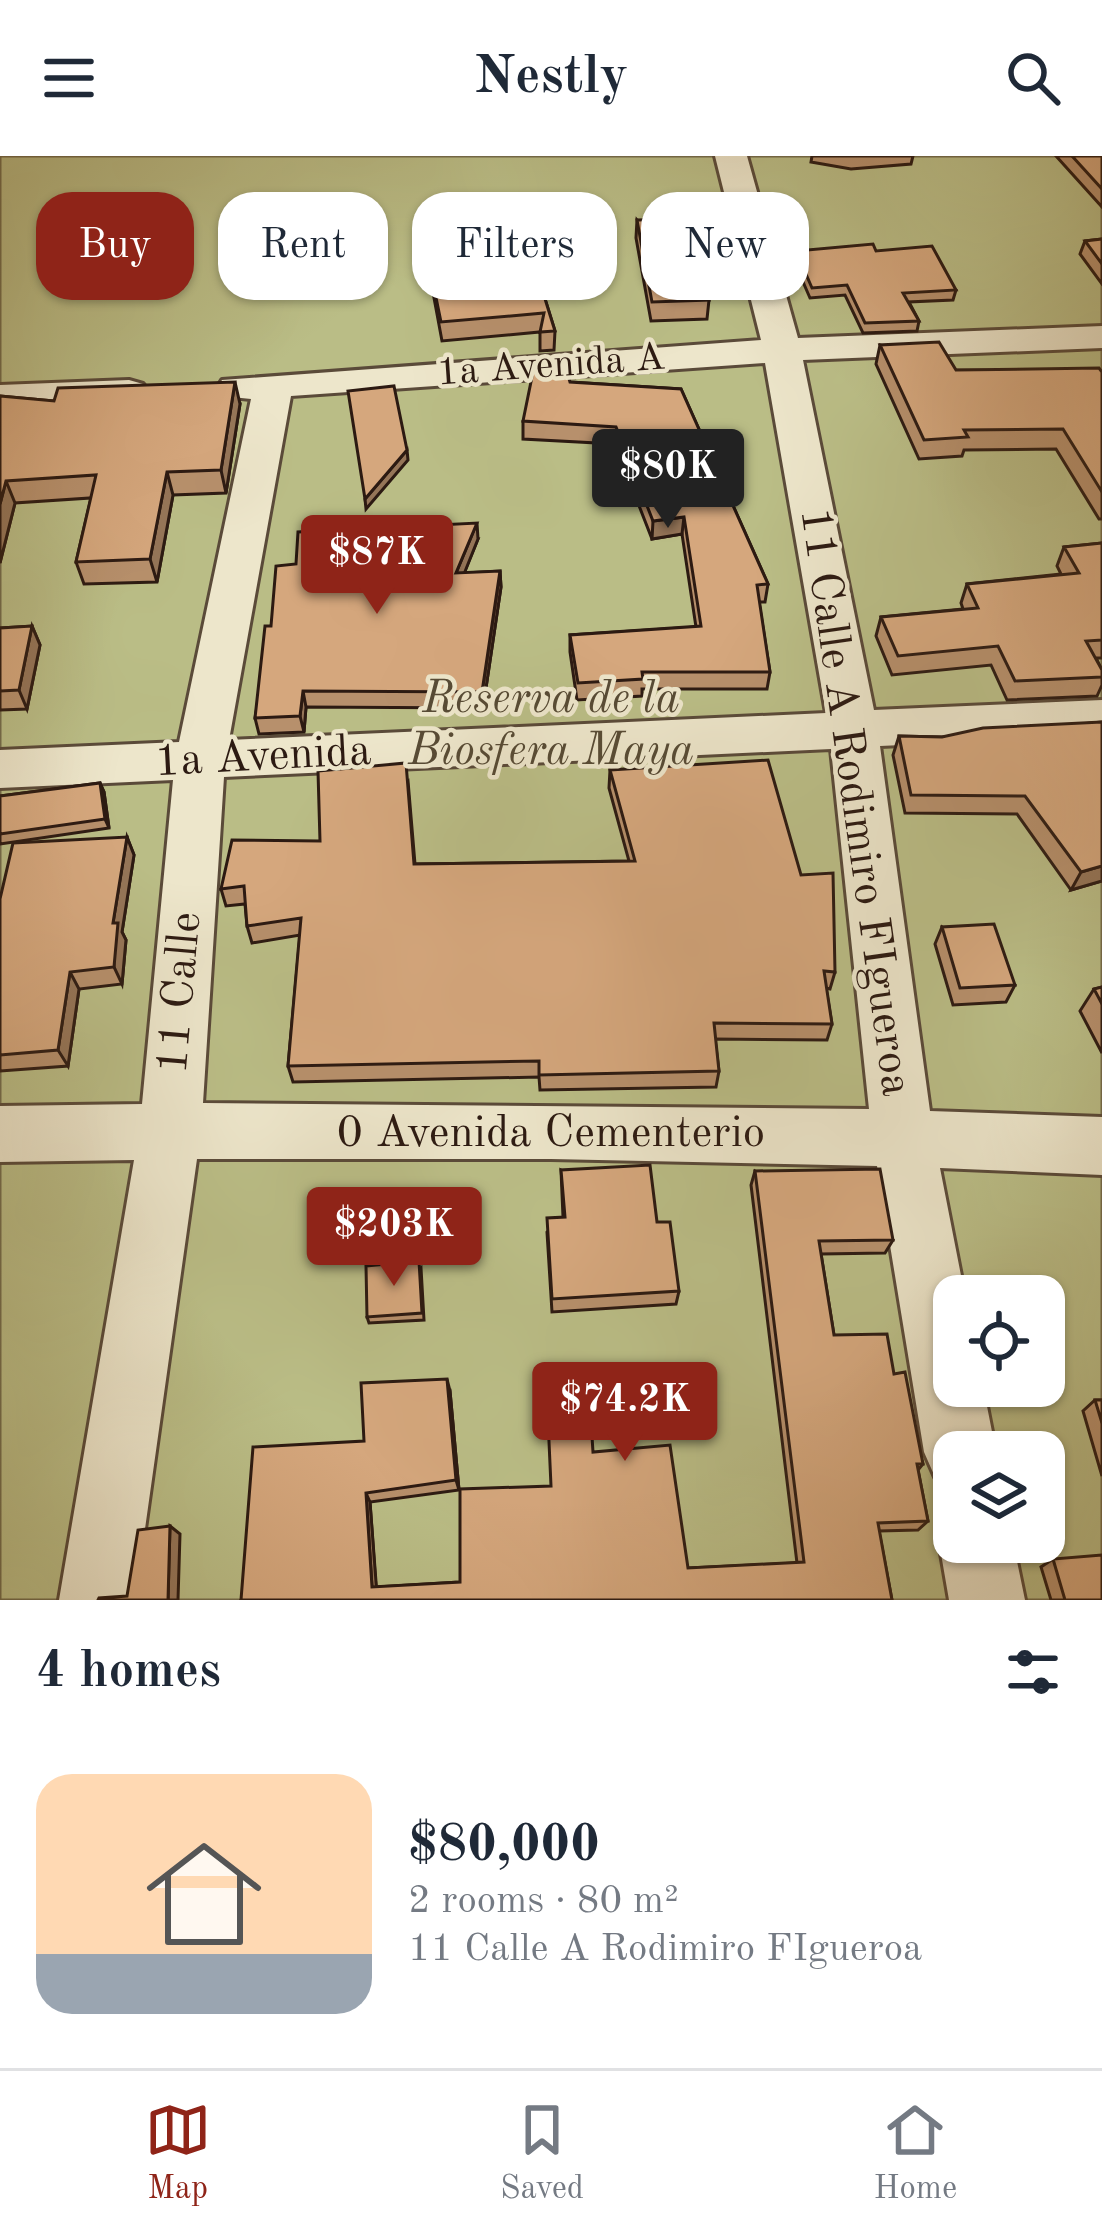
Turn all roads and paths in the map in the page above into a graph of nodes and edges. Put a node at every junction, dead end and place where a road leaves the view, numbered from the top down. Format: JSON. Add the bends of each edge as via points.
{"nodes":[{"id":1,"x":731,"y":156,"type":"edge"},
{"id":2,"x":1102,"y":337,"type":"edge"},
{"id":3,"x":782,"y":350,"type":"junction"},
{"id":4,"x":273,"y":387,"type":"junction"},
{"id":5,"x":205,"y":389,"type":"edge"},
{"id":6,"x":159,"y":391,"type":"edge"},
{"id":7,"x":0,"y":398,"type":"edge"},
{"id":8,"x":1102,"y":718,"type":"edge"},
{"id":9,"x":853,"y":727,"type":"junction"},
{"id":10,"x":200,"y":763,"type":"junction"},
{"id":11,"x":0,"y":769,"type":"edge"},
{"id":12,"x":170,"y":1131,"type":"junction"},
{"id":13,"x":0,"y":1135,"type":"edge"},
{"id":14,"x":903,"y":1136,"type":"junction"},
{"id":15,"x":1102,"y":1146,"type":"edge"},
{"id":16,"x":956,"y":1431,"type":"edge"},
{"id":17,"x":980,"y":1563,"type":"edge"},
{"id":18,"x":97,"y":1600,"type":"edge"},
{"id":19,"x":987,"y":1600,"type":"edge"}],
"edges":[{"from":1,"to":3,"type":"street","name":"11 Calle A Rodimiro FIgueroa"},
{"from":2,"to":3,"type":"street","name":"1a Avenida A"},
{"from":3,"to":4,"type":"street","name":"1a Avenida A"},
{"from":3,"to":9,"type":"street","name":"11 Calle A Rodimiro FIgueroa"},
{"from":4,"to":5,"type":"street","name":"1a Avenida A"},
{"from":4,"to":10,"type":"street","name":"11 Calle"},
{"from":6,"to":7,"type":"street"},
{"from":8,"to":9,"type":"street","name":"1a Avenida"},
{"from":9,"to":10,"type":"street","name":"1a Avenida"},
{"from":9,"to":14,"type":"street","name":"11 Calle A Rodimiro FIgueroa"},
{"from":10,"to":11,"type":"street","name":"1a Avenida"},
{"from":10,"to":12,"type":"street","name":"11 Calle"},
{"from":12,"to":13,"type":"street","name":"0 Avenida Cementerio"},
{"from":12,"to":14,"type":"street","name":"0 Avenida Cementerio"},
{"from":12,"to":18,"type":"street","name":"11 Calle"},
{"from":14,"to":15,"type":"street","name":"0 Avenida Cementerio"},
{"from":14,"to":16,"type":"street","name":"11 Calle A Rodimiro FIgueroa"},
{"from":17,"to":19,"type":"street"}]}
